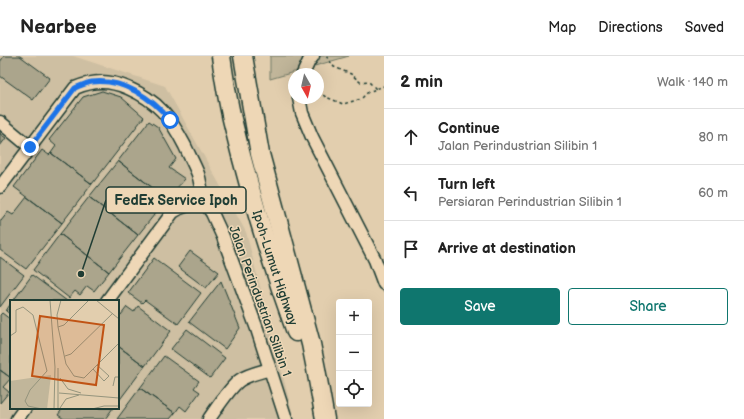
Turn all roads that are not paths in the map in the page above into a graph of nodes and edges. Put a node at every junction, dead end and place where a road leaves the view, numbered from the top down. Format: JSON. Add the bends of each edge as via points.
{"nodes":[{"id":1,"x":210,"y":56,"type":"edge"},
{"id":2,"x":220,"y":56,"type":"edge"},
{"id":3,"x":235,"y":56,"type":"edge"},
{"id":4,"x":243,"y":56,"type":"edge"},
{"id":5,"x":313,"y":56,"type":"edge"},
{"id":6,"x":306,"y":68,"type":"edge"},
{"id":7,"x":300,"y":104,"type":"edge"},
{"id":8,"x":232,"y":118,"type":"junction"},
{"id":9,"x":0,"y":122,"type":"edge"},
{"id":10,"x":30,"y":147,"type":"junction"},
{"id":11,"x":260,"y":154,"type":"junction"},
{"id":12,"x":2,"y":178,"type":"edge"},
{"id":13,"x":203,"y":204,"type":"junction"},
{"id":14,"x":384,"y":284,"type":"edge"},
{"id":15,"x":107,"y":300,"type":"edge"},
{"id":16,"x":270,"y":369,"type":"junction"},
{"id":17,"x":24,"y":409,"type":"edge"},
{"id":18,"x":324,"y":413,"type":"edge"},
{"id":19,"x":16,"y":419,"type":"edge"},
{"id":20,"x":209,"y":419,"type":"edge"},
{"id":21,"x":286,"y":419,"type":"edge"}],
"edges":[{"from":1,"to":8,"type":"highway"},
{"from":2,"to":8,"type":"highway","name":"Ipoh-Lumut Highway"},
{"from":3,"to":11,"type":"highway","via":[[245,108]]},
{"from":4,"to":11,"type":"highway","name":"Ipoh-Lumut Highway"},
{"from":5,"to":6,"type":"street"},
{"from":7,"to":14,"type":"street","via":[[312,137],[375,260]]},
{"from":8,"to":18,"type":"highway","name":"Ipoh-Lumut Highway","via":[[278,281]]},
{"from":9,"to":10,"type":"street"},
{"from":10,"to":12,"type":"street"},
{"from":10,"to":13,"type":"street","via":[[75,88],[92,82],[117,84],[134,90],[149,100],[170,120],[198,174]]},
{"from":11,"to":18,"type":"highway","name":"Ipoh-Lumut Highway","via":[[311,344]]},
{"from":13,"to":15,"type":"street","via":[[185,206],[173,212]]},
{"from":13,"to":16,"type":"street","name":"Jalan Perindustrian Silibin 1","via":[[212,212],[220,230]]},
{"from":16,"to":20,"type":"street","via":[[240,380]]},
{"from":16,"to":21,"type":"street","name":"Jalan Perindustrian Silibin 1"},
{"from":17,"to":19,"type":"street"}]}
